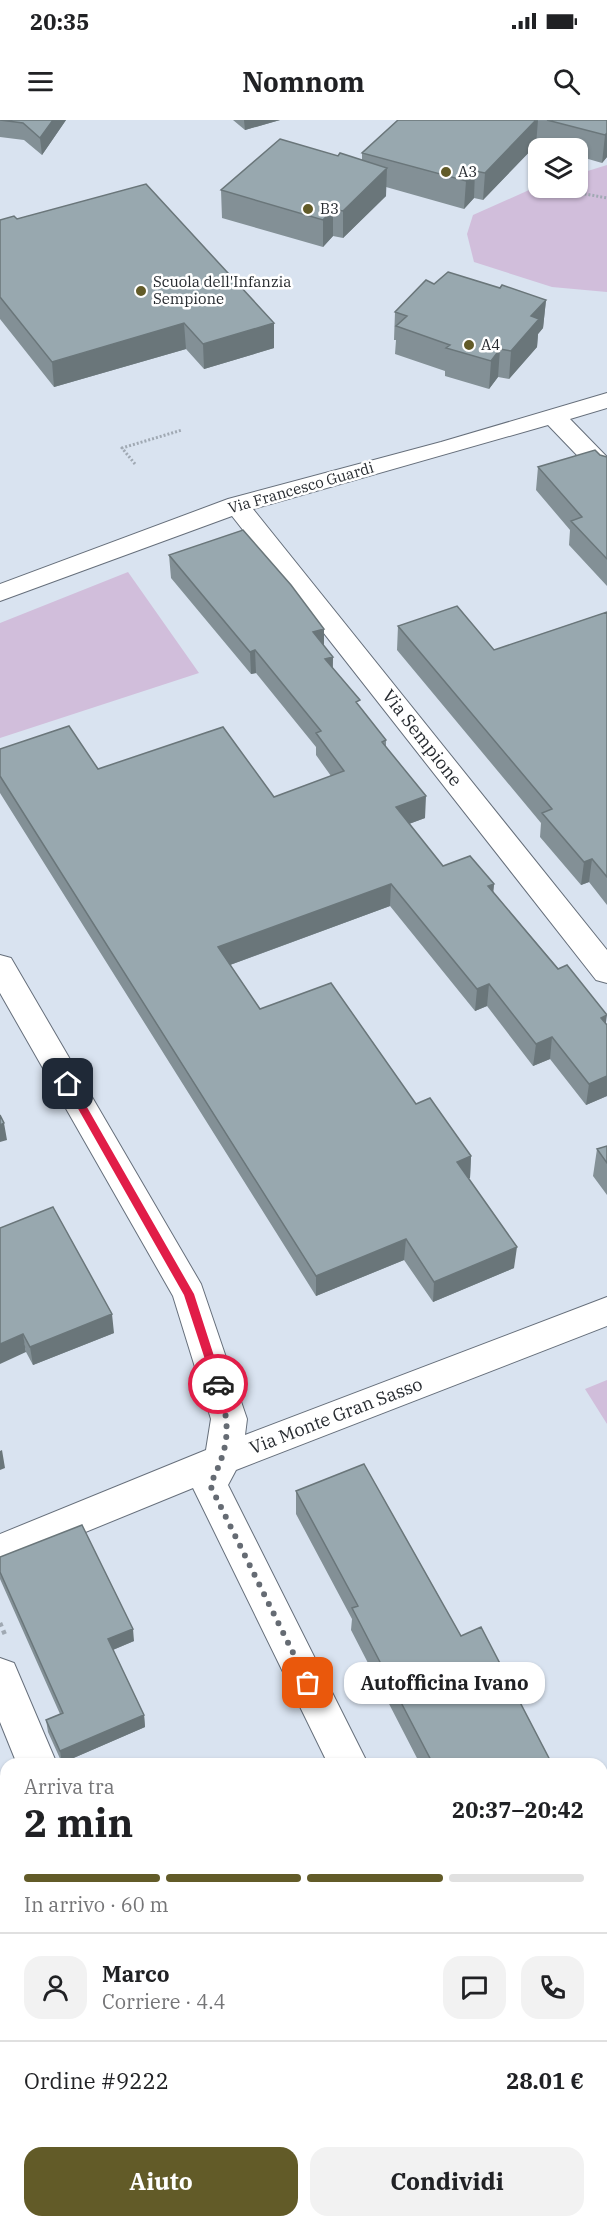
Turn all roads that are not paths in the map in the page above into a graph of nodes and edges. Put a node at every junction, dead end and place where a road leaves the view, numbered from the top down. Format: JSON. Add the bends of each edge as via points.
{"nodes":[{"id":1,"x":607,"y":400,"type":"edge"},
{"id":2,"x":554,"y":417,"type":"junction"},
{"id":3,"x":607,"y":472,"type":"edge"},
{"id":4,"x":237,"y":505,"type":"junction"},
{"id":5,"x":0,"y":593,"type":"edge"},
{"id":6,"x":0,"y":966,"type":"edge"},
{"id":7,"x":607,"y":972,"type":"edge"},
{"id":8,"x":607,"y":1311,"type":"edge"},
{"id":9,"x":223,"y":1459,"type":"junction"},
{"id":10,"x":0,"y":1551,"type":"edge"},
{"id":11,"x":0,"y":1676,"type":"edge"},
{"id":12,"x":34,"y":1758,"type":"edge"},
{"id":13,"x":345,"y":1758,"type":"edge"}],
"edges":[{"from":1,"to":2,"type":"street","name":"Via Francesco Guardi"},
{"from":2,"to":3,"type":"street"},
{"from":2,"to":4,"type":"street","name":"Via Francesco Guardi"},
{"from":4,"to":5,"type":"street","name":"Via Francesco Guardi"},
{"from":4,"to":7,"type":"street","name":"Via Sempione"},
{"from":6,"to":9,"type":"street","via":[[189,1294],[229,1419]]},
{"from":8,"to":9,"type":"street","name":"Via Monte Gran Sasso"},
{"from":9,"to":10,"type":"street","name":"Via Monte Gran Sasso"},
{"from":9,"to":13,"type":"street","via":[[210,1485]]},
{"from":11,"to":12,"type":"street"}]}
